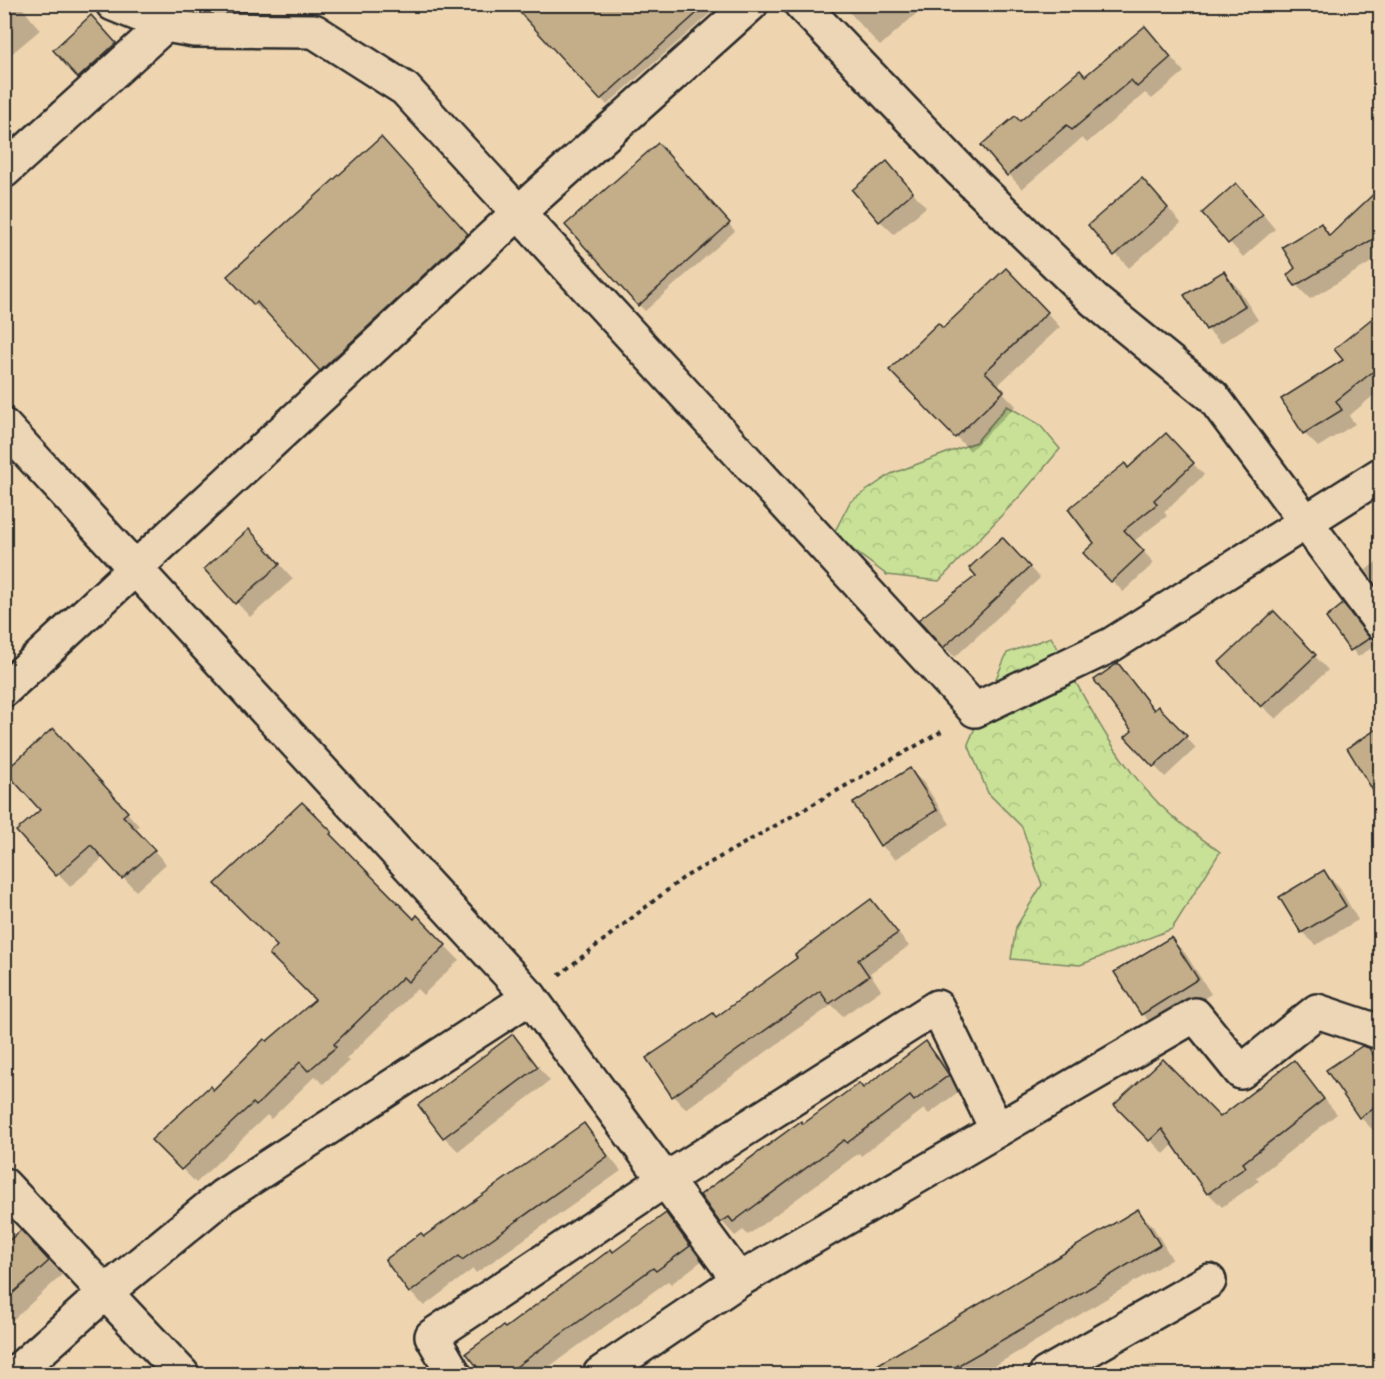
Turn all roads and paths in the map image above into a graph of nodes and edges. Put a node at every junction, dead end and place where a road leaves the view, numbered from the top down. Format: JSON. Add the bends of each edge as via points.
{"nodes":[{"id":1,"x":113,"y":4,"type":"edge"},
{"id":2,"x":751,"y":4,"type":"edge"},
{"id":3,"x":801,"y":4,"type":"edge"},
{"id":4,"x":165,"y":25,"type":"junction"},
{"id":5,"x":4,"y":171,"type":"edge"},
{"id":6,"x":518,"y":213,"type":"junction"},
{"id":7,"x":4,"y":426,"type":"edge"},
{"id":8,"x":1380,"y":475,"type":"edge"},
{"id":9,"x":1308,"y":522,"type":"junction"},
{"id":10,"x":138,"y":569,"type":"junction"},
{"id":11,"x":1380,"y":622,"type":"edge"},
{"id":12,"x":4,"y":690,"type":"edge"},
{"id":13,"x":975,"y":710,"type":"junction"},
{"id":14,"x":530,"y":997,"type":"junction"},
{"id":15,"x":1380,"y":1029,"type":"edge"},
{"id":16,"x":997,"y":1130,"type":"junction"},
{"id":17,"x":665,"y":1180,"type":"junction"},
{"id":18,"x":10,"y":1203,"type":"edge"},
{"id":19,"x":739,"y":1280,"type":"junction"},
{"id":20,"x":1209,"y":1281,"type":"dead end"},
{"id":21,"x":106,"y":1292,"type":"junction"},
{"id":22,"x":14,"y":1374,"type":"edge"},
{"id":23,"x":182,"y":1374,"type":"edge"},
{"id":24,"x":454,"y":1374,"type":"edge"},
{"id":25,"x":600,"y":1374,"type":"edge"},
{"id":26,"x":1046,"y":1374,"type":"edge"}],
"edges":[{"from":1,"to":4,"type":"street"},
{"from":2,"to":6,"type":"street"},
{"from":3,"to":9,"type":"street","via":[[961,171],[1095,301],[1214,397]]},
{"from":4,"to":5,"type":"street"},
{"from":4,"to":6,"type":"street","via":[[194,30],[314,31],[405,89]]},
{"from":6,"to":10,"type":"street"},
{"from":6,"to":13,"type":"street"},
{"from":7,"to":10,"type":"street"},
{"from":8,"to":9,"type":"street"},
{"from":9,"to":11,"type":"street"},
{"from":9,"to":13,"type":"street","via":[[1111,645]]},
{"from":10,"to":12,"type":"street"},
{"from":10,"to":14,"type":"street"},
{"from":13,"to":14,"type":"path","via":[[683,878]]},
{"from":14,"to":17,"type":"street"},
{"from":14,"to":21,"type":"street","via":[[223,1196]]},
{"from":15,"to":16,"type":"street","via":[[1317,1011],[1241,1072],[1195,1015]]},
{"from":16,"to":17,"type":"street","via":[[937,1007]]},
{"from":16,"to":19,"type":"street"},
{"from":17,"to":19,"type":"street"},
{"from":17,"to":24,"type":"street","via":[[432,1336]]},
{"from":18,"to":21,"type":"street"},
{"from":19,"to":25,"type":"street"},
{"from":20,"to":26,"type":"street"},
{"from":21,"to":22,"type":"street"},
{"from":21,"to":23,"type":"street"}]}
